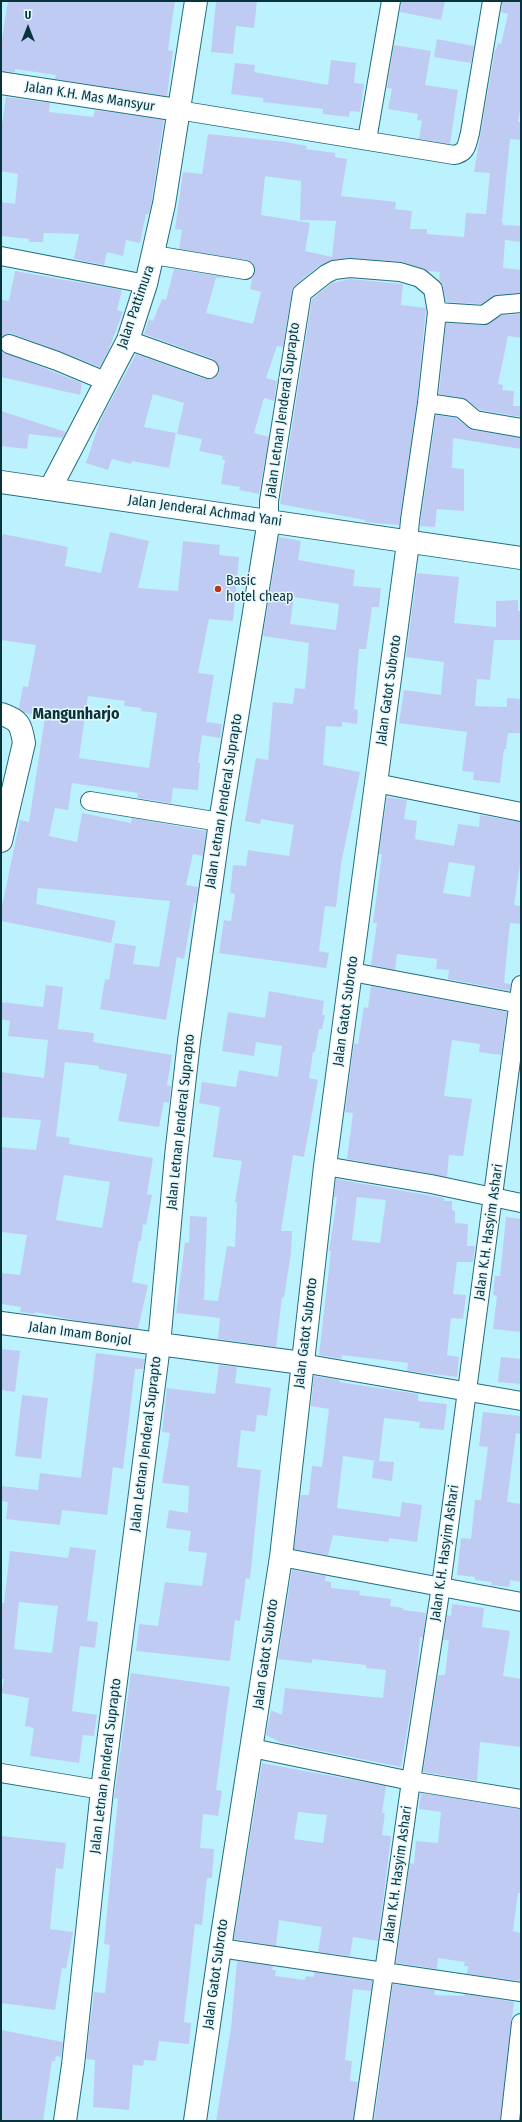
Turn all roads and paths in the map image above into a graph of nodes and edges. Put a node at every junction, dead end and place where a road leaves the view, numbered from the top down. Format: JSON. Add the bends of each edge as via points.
{"nodes":[{"id":1,"x":196,"y":1,"type":"edge"},
{"id":2,"x":391,"y":1,"type":"edge"},
{"id":3,"x":492,"y":1,"type":"edge"},
{"id":4,"x":1,"y":83,"type":"edge"},
{"id":5,"x":178,"y":110,"type":"junction"},
{"id":6,"x":366,"y":140,"type":"junction"},
{"id":7,"x":154,"y":255,"type":"junction"},
{"id":8,"x":1,"y":256,"type":"edge"},
{"id":9,"x":245,"y":270,"type":"dead end"},
{"id":10,"x":146,"y":284,"type":"junction"},
{"id":11,"x":521,"y":303,"type":"edge"},
{"id":12,"x":437,"y":312,"type":"junction"},
{"id":13,"x":128,"y":340,"type":"junction"},
{"id":14,"x":9,"y":344,"type":"dead end"},
{"id":15,"x":209,"y":369,"type":"dead end"},
{"id":16,"x":105,"y":381,"type":"junction"},
{"id":17,"x":427,"y":403,"type":"junction"},
{"id":18,"x":521,"y":428,"type":"edge"},
{"id":19,"x":1,"y":482,"type":"edge"},
{"id":20,"x":50,"y":489,"type":"junction"},
{"id":21,"x":269,"y":520,"type":"junction"},
{"id":22,"x":408,"y":543,"type":"junction"},
{"id":23,"x":521,"y":558,"type":"edge"},
{"id":24,"x":1,"y":714,"type":"edge"},
{"id":25,"x":376,"y":783,"type":"junction"},
{"id":26,"x":90,"y":801,"type":"dead end"},
{"id":27,"x":521,"y":812,"type":"edge"},
{"id":28,"x":220,"y":822,"type":"junction"},
{"id":29,"x":1,"y":841,"type":"edge"},
{"id":30,"x":352,"y":972,"type":"junction"},
{"id":31,"x":521,"y":985,"type":"edge"},
{"id":32,"x":520,"y":1004,"type":"edge"},
{"id":33,"x":325,"y":1166,"type":"junction"},
{"id":34,"x":494,"y":1197,"type":"junction"},
{"id":35,"x":521,"y":1202,"type":"edge"},
{"id":36,"x":1,"y":1323,"type":"edge"},
{"id":37,"x":158,"y":1345,"type":"junction"},
{"id":38,"x":302,"y":1363,"type":"junction"},
{"id":39,"x":467,"y":1391,"type":"junction"},
{"id":40,"x":521,"y":1401,"type":"edge"},
{"id":41,"x":281,"y":1557,"type":"junction"},
{"id":42,"x":442,"y":1586,"type":"junction"},
{"id":43,"x":521,"y":1602,"type":"edge"},
{"id":44,"x":252,"y":1748,"type":"junction"},
{"id":45,"x":1,"y":1773,"type":"edge"},
{"id":46,"x":411,"y":1781,"type":"junction"},
{"id":47,"x":102,"y":1790,"type":"junction"},
{"id":48,"x":521,"y":1799,"type":"edge"},
{"id":49,"x":220,"y":1948,"type":"junction"},
{"id":50,"x":384,"y":1972,"type":"junction"},
{"id":51,"x":521,"y":1992,"type":"edge"},
{"id":52,"x":521,"y":2023,"type":"edge"},
{"id":53,"x":65,"y":2121,"type":"edge"},
{"id":54,"x":195,"y":2121,"type":"edge"},
{"id":55,"x":363,"y":2121,"type":"edge"},
{"id":56,"x":510,"y":2121,"type":"edge"}],
"edges":[{"from":1,"to":5,"type":"street","name":"Jalan Pattimura"},
{"from":2,"to":6,"type":"street"},
{"from":3,"to":6,"type":"street","via":[[466,150],[454,155]]},
{"from":4,"to":5,"type":"street","name":"Jalan K.H. Mas Mansyur"},
{"from":5,"to":6,"type":"street"},
{"from":5,"to":7,"type":"street","name":"Jalan Pattimura"},
{"from":7,"to":9,"type":"street"},
{"from":7,"to":10,"type":"street","name":"Jalan Pattimura"},
{"from":8,"to":10,"type":"street"},
{"from":10,"to":13,"type":"street","name":"Jalan Pattimura"},
{"from":11,"to":12,"type":"street","via":[[498,305],[484,315]]},
{"from":12,"to":17,"type":"street","name":"Jalan Letnan Jenderal Suprapto"},
{"from":12,"to":21,"type":"street","name":"Jalan Letnan Jenderal Suprapto","via":[[433,289],[420,278],[400,272],[350,268],[334,270],[302,293],[269,501]]},
{"from":13,"to":15,"type":"street"},
{"from":13,"to":16,"type":"street","name":"Jalan Pattimura"},
{"from":14,"to":16,"type":"street","via":[[57,360]]},
{"from":16,"to":20,"type":"street","name":"Jalan Pattimura"},
{"from":17,"to":18,"type":"street","via":[[461,408],[475,420]]},
{"from":17,"to":22,"type":"street","name":"Jalan Letnan Jenderal Suprapto"},
{"from":19,"to":20,"type":"street","name":"Jalan Jenderal Achmad Yani"},
{"from":20,"to":21,"type":"street","name":"Jalan Jenderal Achmad Yani"},
{"from":21,"to":22,"type":"street","name":"Jalan Jenderal Achmad Yani"},
{"from":21,"to":28,"type":"street","name":"Jalan Letnan Jenderal Suprapto"},
{"from":22,"to":23,"type":"street","name":"Jalan Jenderal Achmad Yani"},
{"from":22,"to":25,"type":"street","name":"Jalan Gatot Subroto"},
{"from":24,"to":29,"type":"street","via":[[15,718],[22,729],[24,743]]},
{"from":25,"to":27,"type":"street"},
{"from":25,"to":30,"type":"street","name":"Jalan Gatot Subroto"},
{"from":26,"to":28,"type":"street"},
{"from":28,"to":37,"type":"street","name":"Jalan Letnan Jenderal Suprapto","via":[[189,1041]]},
{"from":30,"to":32,"type":"street"},
{"from":30,"to":33,"type":"street","name":"Jalan Gatot Subroto"},
{"from":31,"to":32,"type":"street","name":"Jalan K.H. Hasyim Ashari"},
{"from":32,"to":34,"type":"street","name":"Jalan K.H. Hasyim Ashari"},
{"from":33,"to":34,"type":"street"},
{"from":33,"to":38,"type":"street","name":"Jalan Gatot Subroto"},
{"from":34,"to":35,"type":"street"},
{"from":34,"to":39,"type":"street","name":"Jalan K.H. Hasyim Ashari"},
{"from":36,"to":37,"type":"street","name":"Jalan Imam Bonjol"},
{"from":37,"to":38,"type":"street","name":"Jalan Imam Bonjol"},
{"from":37,"to":47,"type":"street","name":"Jalan Letnan Jenderal Suprapto"},
{"from":38,"to":39,"type":"street"},
{"from":38,"to":41,"type":"street","name":"Jalan Gatot Subroto"},
{"from":39,"to":40,"type":"street"},
{"from":39,"to":42,"type":"street","name":"Jalan K.H. Hasyim Ashari"},
{"from":41,"to":42,"type":"street"},
{"from":41,"to":44,"type":"street","name":"Jalan Gatot Subroto"},
{"from":42,"to":43,"type":"street"},
{"from":42,"to":46,"type":"street","name":"Jalan K.H. Hasyim Ashari"},
{"from":44,"to":46,"type":"street"},
{"from":44,"to":49,"type":"street","name":"Jalan Gatot Subroto"},
{"from":45,"to":47,"type":"street"},
{"from":46,"to":48,"type":"street"},
{"from":46,"to":50,"type":"street","name":"Jalan K.H. Hasyim Ashari"},
{"from":47,"to":53,"type":"street","name":"Jalan Letnan Jenderal Suprapto"},
{"from":49,"to":50,"type":"street"},
{"from":49,"to":54,"type":"street","name":"Jalan Gatot Subroto"},
{"from":50,"to":51,"type":"street"},
{"from":50,"to":55,"type":"street","name":"Jalan K.H. Hasyim Ashari"},
{"from":52,"to":56,"type":"street"}]}
